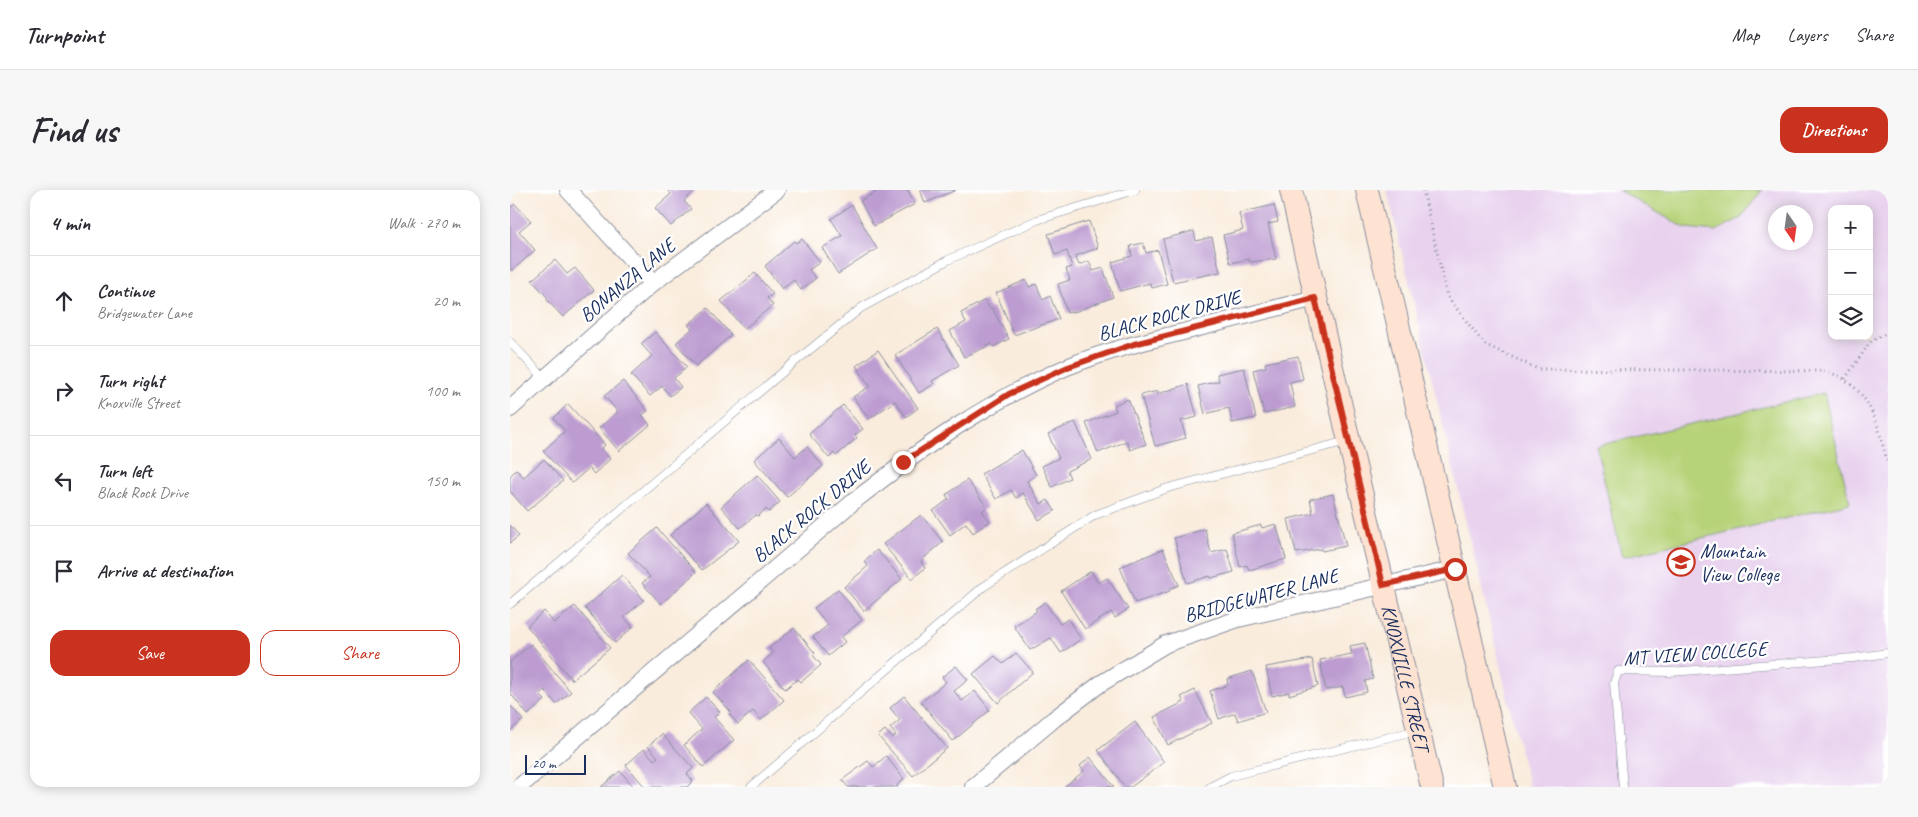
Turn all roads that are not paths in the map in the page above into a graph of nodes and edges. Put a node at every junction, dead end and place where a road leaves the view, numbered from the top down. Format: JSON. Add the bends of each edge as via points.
{"nodes":[{"id":1,"x":568,"y":190,"type":"edge"},
{"id":2,"x":1135,"y":190,"type":"edge"},
{"id":3,"x":1290,"y":190,"type":"edge"},
{"id":4,"x":1367,"y":190,"type":"edge"},
{"id":5,"x":767,"y":192,"type":"edge"},
{"id":6,"x":653,"y":283,"type":"junction"},
{"id":7,"x":1315,"y":298,"type":"junction"},
{"id":8,"x":510,"y":342,"type":"edge"},
{"id":9,"x":545,"y":379,"type":"junction"},
{"id":10,"x":510,"y":409,"type":"edge"},
{"id":11,"x":1348,"y":441,"type":"junction"},
{"id":12,"x":1455,"y":569,"type":"junction"},
{"id":13,"x":1383,"y":585,"type":"junction"},
{"id":14,"x":510,"y":604,"type":"edge"},
{"id":15,"x":1888,"y":653,"type":"edge"},
{"id":16,"x":1418,"y":730,"type":"junction"},
{"id":17,"x":519,"y":787,"type":"edge"},
{"id":18,"x":751,"y":787,"type":"edge"},
{"id":19,"x":974,"y":787,"type":"edge"},
{"id":20,"x":1210,"y":787,"type":"edge"},
{"id":21,"x":1432,"y":787,"type":"edge"},
{"id":22,"x":1505,"y":787,"type":"edge"},
{"id":23,"x":1623,"y":787,"type":"edge"}],
"edges":[{"from":1,"to":6,"type":"street"},
{"from":2,"to":14,"type":"lane","via":[[1037,220],[948,260],[861,308]]},
{"from":3,"to":7,"type":"street","name":"KNOXVILLE STREET"},
{"from":4,"to":12,"type":"street"},
{"from":5,"to":6,"type":"street","name":"BONANZA LANE"},
{"from":6,"to":9,"type":"street","name":"BONANZA LANE"},
{"from":7,"to":11,"type":"street","name":"KNOXVILLE STREET"},
{"from":7,"to":17,"type":"street","name":"BLACK ROCK DRIVE","via":[[1134,344],[1068,367],[1009,394],[903,462],[853,502]]},
{"from":8,"to":9,"type":"lane"},
{"from":9,"to":10,"type":"street","name":"BONANZA LANE"},
{"from":11,"to":13,"type":"street","name":"KNOXVILLE STREET"},
{"from":11,"to":18,"type":"lane","via":[[1168,488],[1095,515],[983,587]]},
{"from":12,"to":13,"type":"street","name":"BRIDGEWATER LANE"},
{"from":12,"to":22,"type":"street"},
{"from":13,"to":16,"type":"street","name":"KNOXVILLE STREET"},
{"from":13,"to":19,"type":"street","name":"BRIDGEWATER LANE","via":[[1238,619],[1166,644],[1100,684]]},
{"from":15,"to":23,"type":"lane","name":"MT VIEW COLLEGE","via":[[1670,672],[1618,671],[1614,683]]},
{"from":16,"to":20,"type":"lane","via":[[1231,776]]},
{"from":16,"to":21,"type":"street","name":"KNOXVILLE STREET"}]}
